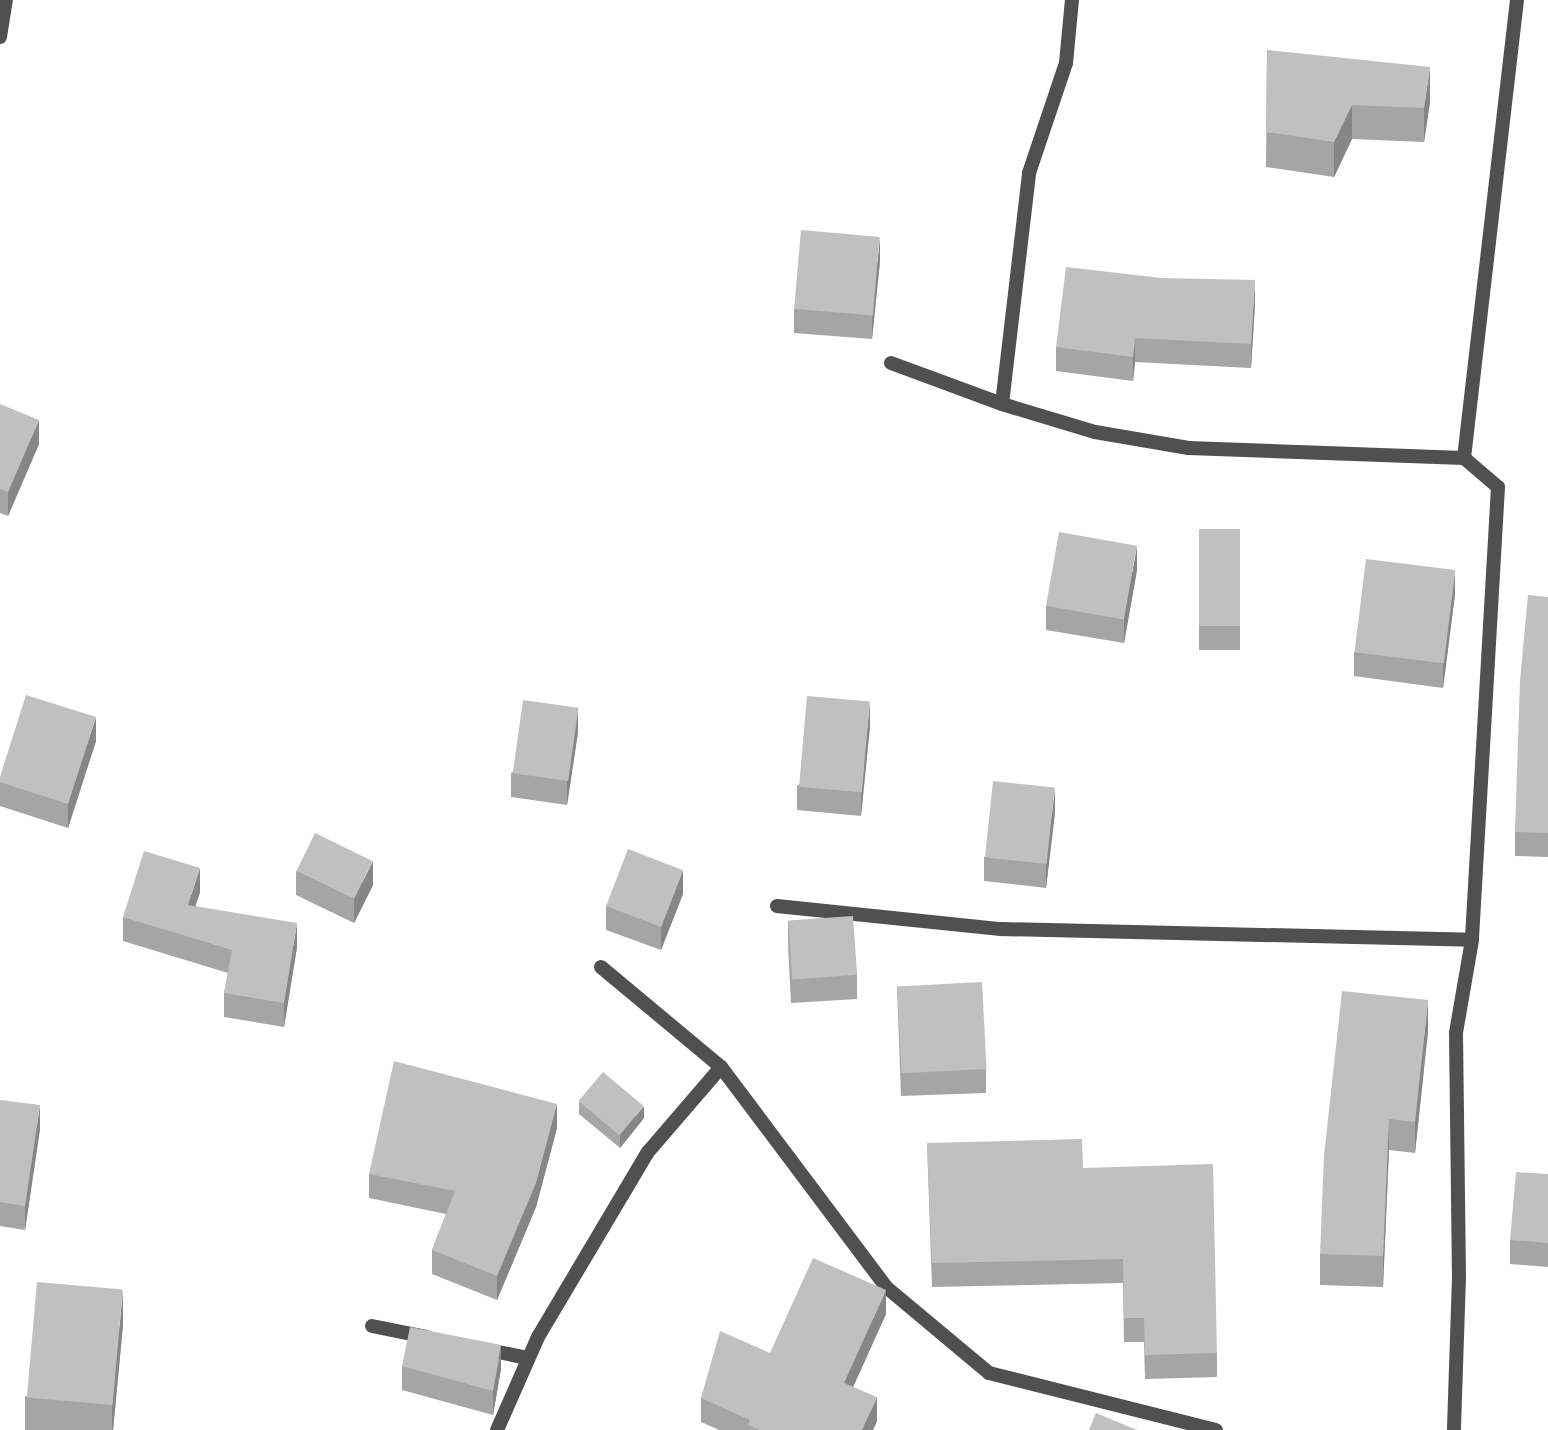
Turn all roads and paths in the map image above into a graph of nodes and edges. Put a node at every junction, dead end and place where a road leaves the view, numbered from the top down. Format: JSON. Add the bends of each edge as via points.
{"nodes":[{"id":1,"x":6,"y":0,"type":"edge"},
{"id":2,"x":1072,"y":0,"type":"edge"},
{"id":3,"x":1517,"y":0,"type":"edge"},
{"id":4,"x":0,"y":37,"type":"edge"},
{"id":5,"x":891,"y":363,"type":"dead end"},
{"id":6,"x":1002,"y":404,"type":"junction"},
{"id":7,"x":1464,"y":458,"type":"junction"},
{"id":8,"x":777,"y":906,"type":"dead end"},
{"id":9,"x":1472,"y":940,"type":"junction"},
{"id":10,"x":601,"y":967,"type":"dead end"},
{"id":11,"x":721,"y":1067,"type":"junction"},
{"id":12,"x":372,"y":1326,"type":"dead end"},
{"id":13,"x":437,"y":1339,"type":"edge"},
{"id":14,"x":463,"y":1345,"type":"edge"},
{"id":15,"x":528,"y":1358,"type":"junction"},
{"id":16,"x":497,"y":1430,"type":"edge"},
{"id":17,"x":1216,"y":1430,"type":"edge"},
{"id":18,"x":1454,"y":1430,"type":"edge"}],
"edges":[{"from":1,"to":4,"type":"street"},
{"from":2,"to":6,"type":"street","via":[[1066,63],[1029,173]]},
{"from":3,"to":7,"type":"street"},
{"from":5,"to":6,"type":"street"},
{"from":6,"to":7,"type":"street","via":[[1095,432],[1189,448]]},
{"from":7,"to":9,"type":"street","via":[[1498,487]]},
{"from":8,"to":9,"type":"street","via":[[1001,929]]},
{"from":9,"to":18,"type":"street","via":[[1456,1033],[1459,1277]]},
{"from":10,"to":11,"type":"street"},
{"from":11,"to":15,"type":"street","via":[[648,1152]]},
{"from":11,"to":17,"type":"street","via":[[886,1287],[989,1373]]},
{"from":12,"to":13,"type":"street"},
{"from":14,"to":15,"type":"street"},
{"from":15,"to":16,"type":"street"}]}
